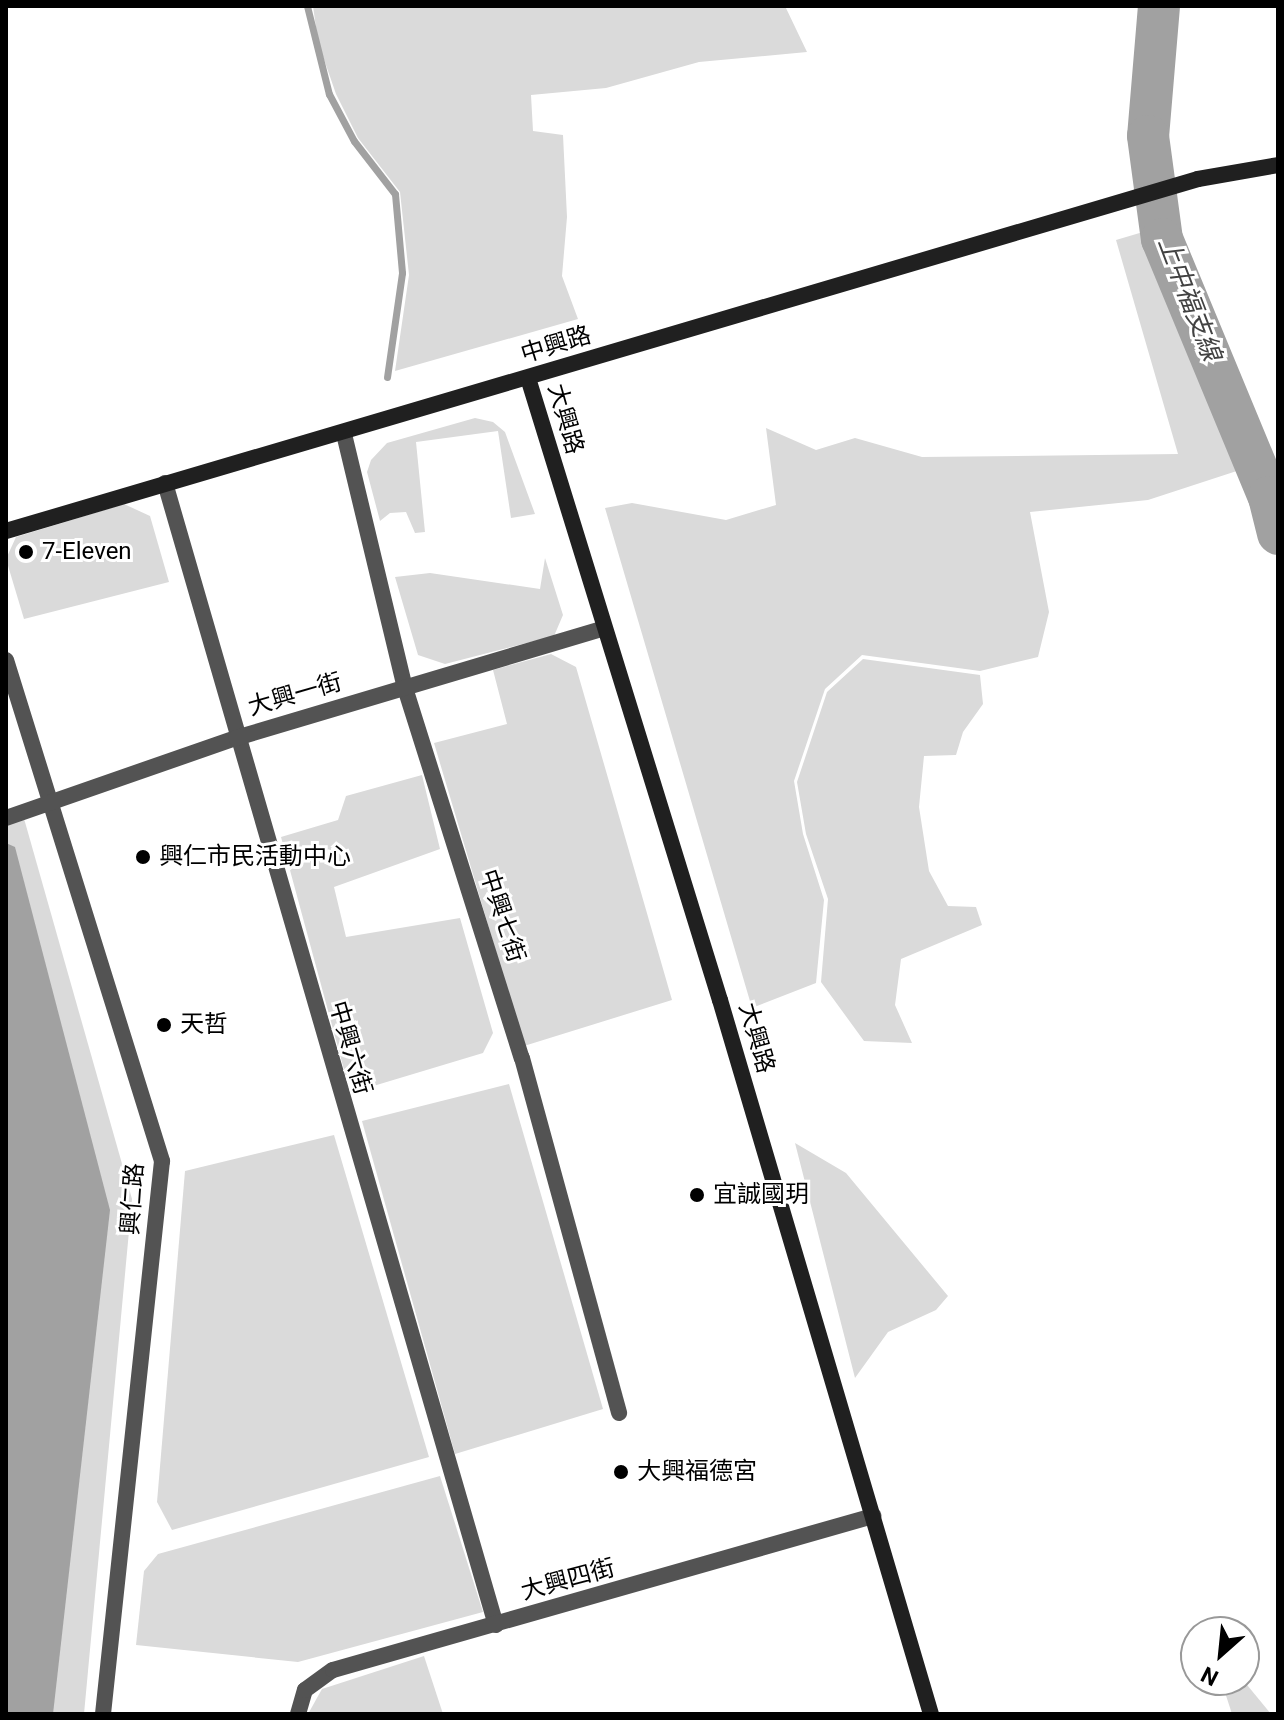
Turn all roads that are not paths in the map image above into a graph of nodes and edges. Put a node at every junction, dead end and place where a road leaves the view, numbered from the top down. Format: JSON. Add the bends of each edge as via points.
{"nodes":[{"id":1,"x":1278,"y":165,"type":"edge"},
{"id":2,"x":528,"y":378,"type":"junction"},
{"id":3,"x":344,"y":434,"type":"junction"},
{"id":4,"x":165,"y":483,"type":"junction"},
{"id":5,"x":6,"y":531,"type":"edge"},
{"id":6,"x":601,"y":629,"type":"junction"},
{"id":7,"x":6,"y":660,"type":"edge"},
{"id":8,"x":405,"y":688,"type":"junction"},
{"id":9,"x":236,"y":738,"type":"junction"},
{"id":10,"x":49,"y":803,"type":"junction"},
{"id":11,"x":6,"y":818,"type":"edge"},
{"id":12,"x":619,"y":1413,"type":"dead end"},
{"id":13,"x":873,"y":1516,"type":"junction"},
{"id":14,"x":496,"y":1625,"type":"junction"},
{"id":15,"x":103,"y":1714,"type":"edge"},
{"id":16,"x":298,"y":1714,"type":"edge"},
{"id":17,"x":931,"y":1714,"type":"edge"}],
"edges":[{"from":1,"to":2,"type":"street","name":"中興路","via":[[1198,179]]},
{"from":2,"to":3,"type":"street","name":"中興路","via":[[374,419]]},
{"from":2,"to":6,"type":"street","name":"大興路"},
{"from":3,"to":4,"type":"street","name":"中興路"},
{"from":3,"to":8,"type":"street","name":"中興七街"},
{"from":4,"to":5,"type":"street","name":"中興路"},
{"from":4,"to":9,"type":"street","name":"中興六街"},
{"from":6,"to":8,"type":"street","name":"大興一街"},
{"from":6,"to":13,"type":"street","name":"大興路","via":[[720,1000],[821,1355]]},
{"from":7,"to":10,"type":"street","name":"興仁路"},
{"from":8,"to":9,"type":"street","name":"大興一街"},
{"from":8,"to":12,"type":"street","name":"中興七街","via":[[522,1058]]},
{"from":9,"to":10,"type":"street","name":"大興一街"},
{"from":9,"to":14,"type":"street","name":"中興六街"},
{"from":10,"to":11,"type":"street","name":"大興一街"},
{"from":10,"to":15,"type":"street","name":"興仁路","via":[[162,1161]]},
{"from":13,"to":14,"type":"street","name":"大興四街"},
{"from":13,"to":17,"type":"street","name":"大興路"},
{"from":14,"to":16,"type":"street","name":"大興四街","via":[[333,1670],[305,1690]]}]}
